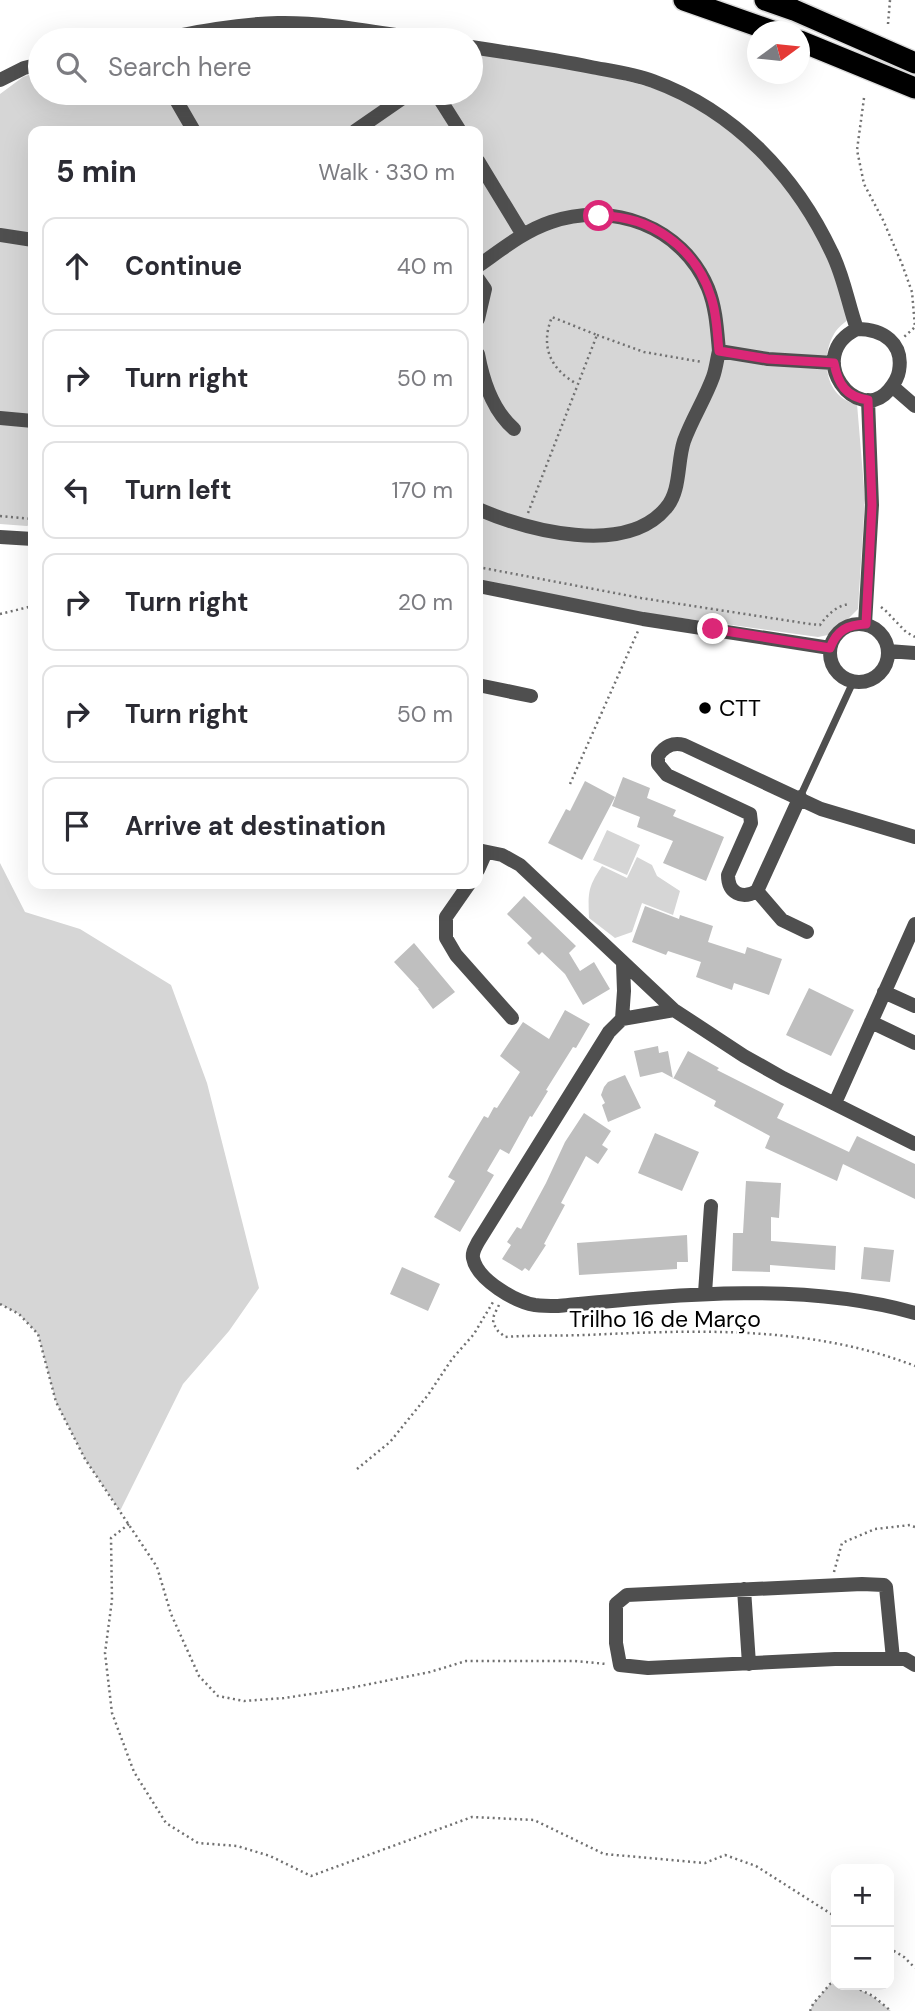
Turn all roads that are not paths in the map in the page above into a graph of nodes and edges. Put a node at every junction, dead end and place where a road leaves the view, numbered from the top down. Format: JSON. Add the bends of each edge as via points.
{"nodes":[{"id":1,"x":684,"y":0,"type":"edge"},
{"id":2,"x":765,"y":0,"type":"edge"},
{"id":3,"x":747,"y":22,"type":"edge"},
{"id":4,"x":218,"y":28,"type":"edge"},
{"id":5,"x":345,"y":28,"type":"edge"},
{"id":6,"x":810,"y":45,"type":"edge"},
{"id":7,"x":483,"y":49,"type":"edge"},
{"id":8,"x":915,"y":63,"type":"edge"},
{"id":9,"x":28,"y":67,"type":"edge"},
{"id":10,"x":0,"y":80,"type":"edge"},
{"id":11,"x":915,"y":88,"type":"edge"},
{"id":12,"x":179,"y":105,"type":"edge"},
{"id":13,"x":393,"y":105,"type":"edge"},
{"id":14,"x":444,"y":105,"type":"edge"},
{"id":15,"x":191,"y":126,"type":"edge"},
{"id":16,"x":362,"y":126,"type":"edge"},
{"id":17,"x":457,"y":126,"type":"edge"},
{"id":18,"x":483,"y":169,"type":"edge"},
{"id":19,"x":0,"y":235,"type":"edge"},
{"id":20,"x":523,"y":235,"type":"junction"},
{"id":21,"x":28,"y":239,"type":"edge"},
{"id":22,"x":483,"y":263,"type":"edge"},
{"id":23,"x":857,"y":329,"type":"junction"},
{"id":24,"x":718,"y":358,"type":"junction"},
{"id":25,"x":834,"y":363,"type":"junction"},
{"id":26,"x":483,"y":378,"type":"edge"},
{"id":27,"x":892,"y":386,"type":"junction"},
{"id":28,"x":868,"y":400,"type":"junction"},
{"id":29,"x":915,"y":406,"type":"edge"},
{"id":30,"x":0,"y":418,"type":"edge"},
{"id":31,"x":28,"y":421,"type":"edge"},
{"id":32,"x":514,"y":429,"type":"dead end"},
{"id":33,"x":483,"y":511,"type":"edge"},
{"id":34,"x":0,"y":537,"type":"edge"},
{"id":35,"x":28,"y":540,"type":"edge"},
{"id":36,"x":483,"y":587,"type":"edge"},
{"id":37,"x":866,"y":624,"type":"junction"},
{"id":38,"x":830,"y":648,"type":"junction"},
{"id":39,"x":888,"y":651,"type":"junction"},
{"id":40,"x":915,"y":653,"type":"edge"},
{"id":41,"x":853,"y":682,"type":"junction"},
{"id":42,"x":483,"y":686,"type":"edge"},
{"id":43,"x":531,"y":696,"type":"dead end"},
{"id":44,"x":800,"y":797,"type":"junction"},
{"id":45,"x":915,"y":837,"type":"edge"},
{"id":46,"x":483,"y":851,"type":"edge"},
{"id":47,"x":466,"y":889,"type":"edge"},
{"id":48,"x":757,"y":891,"type":"junction"},
{"id":49,"x":915,"y":924,"type":"edge"},
{"id":50,"x":807,"y":932,"type":"dead end"},
{"id":51,"x":623,"y":963,"type":"junction"},
{"id":52,"x":884,"y":992,"type":"junction"},
{"id":53,"x":915,"y":1006,"type":"edge"},
{"id":54,"x":674,"y":1010,"type":"junction"},
{"id":55,"x":512,"y":1018,"type":"dead end"},
{"id":56,"x":622,"y":1019,"type":"junction"},
{"id":57,"x":871,"y":1022,"type":"junction"},
{"id":58,"x":915,"y":1043,"type":"edge"},
{"id":59,"x":835,"y":1103,"type":"junction"},
{"id":60,"x":915,"y":1144,"type":"edge"},
{"id":61,"x":711,"y":1206,"type":"dead end"},
{"id":62,"x":705,"y":1293,"type":"junction"},
{"id":63,"x":915,"y":1313,"type":"edge"},
{"id":64,"x":744,"y":1589,"type":"junction"},
{"id":65,"x":893,"y":1659,"type":"junction"},
{"id":66,"x":750,"y":1664,"type":"junction"},
{"id":67,"x":915,"y":1665,"type":"edge"}],
"edges":[{"from":1,"to":3,"type":"highway"},
{"from":2,"to":8,"type":"highway"},
{"from":4,"to":5,"type":"street","via":[[279,23]]},
{"from":6,"to":11,"type":"highway"},
{"from":7,"to":23,"type":"street","via":[[652,81],[697,102],[740,131],[779,169],[810,211],[834,256]]},
{"from":9,"to":10,"type":"street"},
{"from":12,"to":15,"type":"street"},
{"from":13,"to":16,"type":"street"},
{"from":14,"to":17,"type":"street"},
{"from":18,"to":20,"type":"street"},
{"from":19,"to":21,"type":"street"},
{"from":20,"to":22,"type":"street"},
{"from":20,"to":24,"type":"street","via":[[576,216],[632,219],[654,228],[686,254],[707,285]]},
{"from":23,"to":25,"type":"street","via":[[840,341]]},
{"from":23,"to":27,"type":"street","via":[[884,334],[895,346],[900,361]]},
{"from":24,"to":25,"type":"street"},
{"from":24,"to":33,"type":"street","via":[[684,442],[673,495],[666,508],[646,524],[617,534],[567,534],[523,526]]},
{"from":25,"to":28,"type":"street","via":[[836,377],[845,389]]},
{"from":26,"to":32,"type":"street","via":[[499,413]]},
{"from":27,"to":28,"type":"street","via":[[886,394]]},
{"from":27,"to":29,"type":"street"},
{"from":28,"to":37,"type":"street","via":[[872,505]]},
{"from":30,"to":31,"type":"street"},
{"from":34,"to":35,"type":"street"},
{"from":36,"to":38,"type":"street","via":[[643,619]]},
{"from":37,"to":38,"type":"street","via":[[842,629]]},
{"from":37,"to":39,"type":"street","via":[[883,637]]},
{"from":38,"to":41,"type":"street","via":[[834,670]]},
{"from":39,"to":40,"type":"street"},
{"from":39,"to":41,"type":"street","via":[[879,675]]},
{"from":41,"to":44,"type":"lane"},
{"from":42,"to":43,"type":"street"},
{"from":44,"to":45,"type":"street","via":[[821,809]]},
{"from":44,"to":48,"type":"street"},
{"from":44,"to":48,"type":"street","via":[[684,745],[673,744],[660,752],[657,761],[667,775],[748,812],[751,823],[727,878],[737,894]]},
{"from":46,"to":51,"type":"street","via":[[520,865]]},
{"from":47,"to":55,"type":"street","via":[[446,917],[446,938]]},
{"from":48,"to":50,"type":"street","via":[[782,920]]},
{"from":49,"to":52,"type":"street"},
{"from":51,"to":54,"type":"street"},
{"from":51,"to":56,"type":"street"},
{"from":52,"to":53,"type":"street"},
{"from":52,"to":57,"type":"street"},
{"from":54,"to":56,"type":"street"},
{"from":54,"to":59,"type":"street","via":[[764,1067]]},
{"from":56,"to":62,"type":"street","via":[[609,1032],[478,1242],[474,1262],[503,1292],[545,1306]]},
{"from":57,"to":58,"type":"street"},
{"from":57,"to":59,"type":"street"},
{"from":59,"to":60,"type":"street"},
{"from":61,"to":62,"type":"street"},
{"from":62,"to":63,"type":"street","via":[[836,1298]]},
{"from":64,"to":65,"type":"street","via":[[886,1587]]},
{"from":64,"to":66,"type":"street"},
{"from":64,"to":66,"type":"street","via":[[627,1595],[616,1604],[616,1643],[620,1665]]},
{"from":65,"to":66,"type":"street"},
{"from":65,"to":67,"type":"street"}]}
